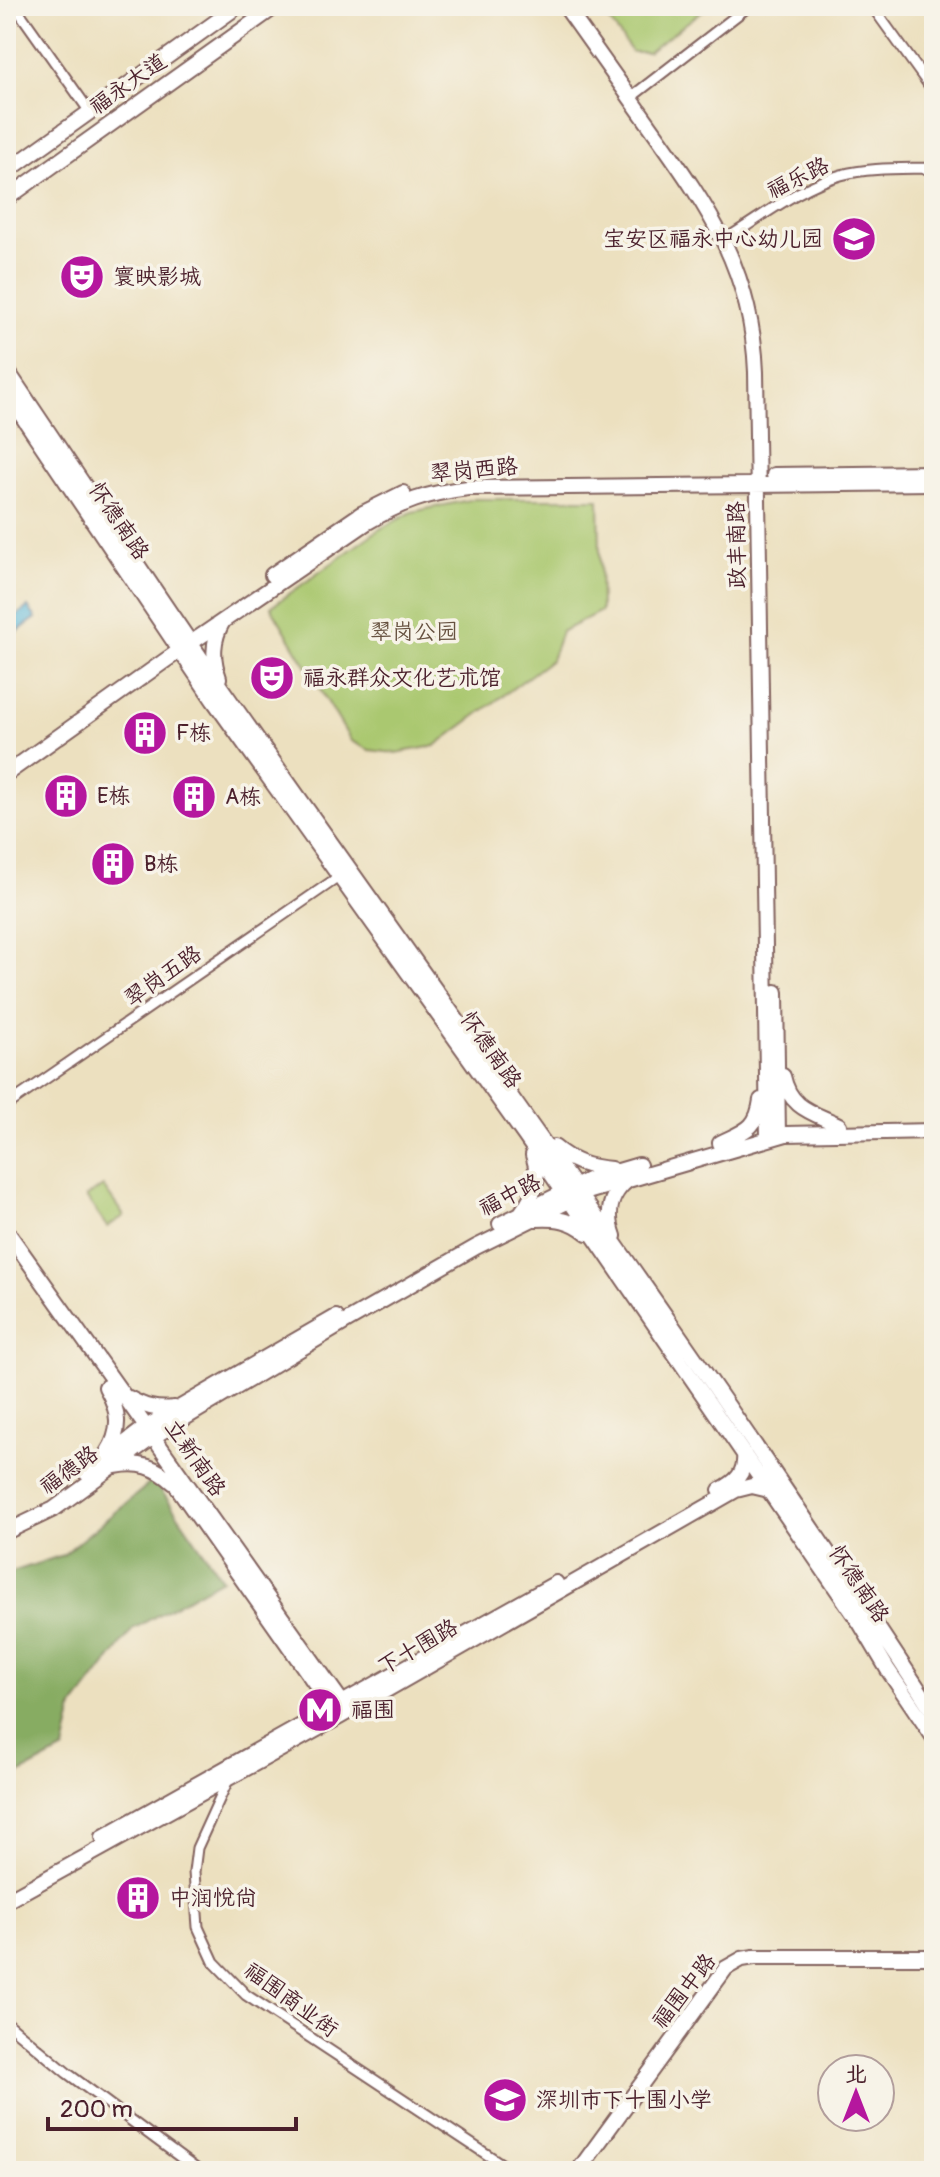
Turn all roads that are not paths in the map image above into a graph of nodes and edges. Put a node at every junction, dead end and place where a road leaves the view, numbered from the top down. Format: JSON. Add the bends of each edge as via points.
{"nodes":[{"id":1,"x":13,"y":6,"type":"edge"},
{"id":2,"x":238,"y":6,"type":"edge"},
{"id":3,"x":276,"y":6,"type":"edge"},
{"id":4,"x":565,"y":6,"type":"edge"},
{"id":5,"x":577,"y":6,"type":"edge"},
{"id":6,"x":749,"y":6,"type":"edge"},
{"id":7,"x":872,"y":6,"type":"edge"},
{"id":8,"x":6,"y":10,"type":"edge"},
{"id":9,"x":934,"y":92,"type":"edge"},
{"id":10,"x":634,"y":95,"type":"junction"},
{"id":11,"x":90,"y":112,"type":"junction"},
{"id":12,"x":934,"y":168,"type":"edge"},
{"id":13,"x":6,"y":172,"type":"edge"},
{"id":14,"x":6,"y":199,"type":"edge"},
{"id":15,"x":732,"y":235,"type":"junction"},
{"id":16,"x":6,"y":369,"type":"edge"},
{"id":17,"x":6,"y":392,"type":"edge"},
{"id":18,"x":934,"y":473,"type":"edge"},
{"id":19,"x":762,"y":480,"type":"junction"},
{"id":20,"x":934,"y":483,"type":"edge"},
{"id":21,"x":224,"y":620,"type":"junction"},
{"id":22,"x":182,"y":643,"type":"junction"},
{"id":23,"x":223,"y":690,"type":"junction"},
{"id":24,"x":6,"y":763,"type":"edge"},
{"id":25,"x":6,"y":774,"type":"edge"},
{"id":26,"x":340,"y":876,"type":"junction"},
{"id":27,"x":766,"y":1001,"type":"junction"},
{"id":28,"x":776,"y":1039,"type":"junction"},
{"id":29,"x":6,"y":1106,"type":"edge"},
{"id":30,"x":934,"y":1123,"type":"edge"},
{"id":31,"x":839,"y":1125,"type":"junction"},
{"id":32,"x":934,"y":1131,"type":"edge"},
{"id":33,"x":773,"y":1133,"type":"junction"},
{"id":34,"x":531,"y":1134,"type":"junction"},
{"id":35,"x":720,"y":1143,"type":"junction"},
{"id":36,"x":627,"y":1174,"type":"junction"},
{"id":37,"x":572,"y":1193,"type":"junction"},
{"id":38,"x":526,"y":1217,"type":"junction"},
{"id":39,"x":6,"y":1230,"type":"edge"},
{"id":40,"x":6,"y":1247,"type":"edge"},
{"id":41,"x":603,"y":1248,"type":"junction"},
{"id":42,"x":621,"y":1251,"type":"junction"},
{"id":43,"x":111,"y":1386,"type":"junction"},
{"id":44,"x":193,"y":1400,"type":"junction"},
{"id":45,"x":181,"y":1421,"type":"junction"},
{"id":46,"x":146,"y":1435,"type":"junction"},
{"id":47,"x":744,"y":1454,"type":"junction"},
{"id":48,"x":173,"y":1464,"type":"junction"},
{"id":49,"x":103,"y":1466,"type":"junction"},
{"id":50,"x":174,"y":1483,"type":"junction"},
{"id":51,"x":769,"y":1490,"type":"junction"},
{"id":52,"x":6,"y":1522,"type":"edge"},
{"id":53,"x":6,"y":1532,"type":"edge"},
{"id":54,"x":861,"y":1600,"type":"junction"},
{"id":55,"x":934,"y":1696,"type":"edge"},
{"id":56,"x":341,"y":1710,"type":"junction"},
{"id":57,"x":934,"y":1713,"type":"edge"},
{"id":58,"x":934,"y":1738,"type":"edge"},
{"id":59,"x":228,"y":1780,"type":"junction"},
{"id":60,"x":6,"y":1891,"type":"edge"},
{"id":61,"x":6,"y":1901,"type":"edge"},
{"id":62,"x":934,"y":1957,"type":"edge"},
{"id":63,"x":6,"y":2022,"type":"edge"},
{"id":64,"x":199,"y":2171,"type":"edge"},
{"id":65,"x":512,"y":2171,"type":"edge"},
{"id":66,"x":578,"y":2171,"type":"edge"}],
"edges":[{"from":1,"to":8,"type":"street"},
{"from":1,"to":11,"type":"street"},
{"from":2,"to":11,"type":"main road","name":"福永大道"},
{"from":3,"to":14,"type":"main road","name":"福永大道"},
{"from":4,"to":10,"type":"main road","name":"政丰南路"},
{"from":5,"to":10,"type":"main road","name":"政丰南路"},
{"from":6,"to":10,"type":"street"},
{"from":7,"to":9,"type":"street"},
{"from":10,"to":15,"type":"main road","name":"政丰南路","via":[[700,180]]},
{"from":10,"to":19,"type":"main road","name":"政丰南路","via":[[703,202],[741,283],[755,353]]},
{"from":11,"to":13,"type":"main road","name":"福永大道"},
{"from":12,"to":15,"type":"street","name":"福乐路","via":[[841,175],[803,191]]},
{"from":15,"to":19,"type":"main road","name":"政丰南路","via":[[761,322]]},
{"from":16,"to":22,"type":"main road","name":"怀德南路"},
{"from":17,"to":22,"type":"main road","name":"怀德南路"},
{"from":18,"to":19,"type":"main road","name":"翠岗西路"},
{"from":19,"to":20,"type":"main road","name":"翠岗西路"},
{"from":19,"to":21,"type":"main road","name":"翠岗西路","via":[[441,491],[366,523]]},
{"from":19,"to":22,"type":"main road","name":"翠岗西路","via":[[468,479],[415,488],[361,514]]},
{"from":19,"to":27,"type":"main road","name":"政丰南路"},
{"from":19,"to":28,"type":"main road","name":"政丰南路"},
{"from":21,"to":22,"type":"main road","name":"翠岗西路"},
{"from":21,"to":23,"type":"main road","via":[[213,648]]},
{"from":22,"to":23,"type":"main road","name":"怀德南路"},
{"from":22,"to":24,"type":"main road","name":"翠岗西路"},
{"from":22,"to":25,"type":"main road","name":"翠岗西路"},
{"from":22,"to":26,"type":"main road","name":"怀德南路"},
{"from":23,"to":34,"type":"main road","name":"怀德南路"},
{"from":26,"to":29,"type":"street","name":"翠岗五路"},
{"from":26,"to":34,"type":"main road","name":"怀德南路"},
{"from":27,"to":33,"type":"main road","name":"政丰南路"},
{"from":27,"to":35,"type":"main road","via":[[760,1018],[759,1115],[755,1123]]},
{"from":28,"to":31,"type":"main road","via":[[793,1100]]},
{"from":28,"to":33,"type":"main road","name":"政丰南路"},
{"from":30,"to":31,"type":"main road","name":"福中路"},
{"from":31,"to":33,"type":"main road","name":"福中路"},
{"from":32,"to":33,"type":"main road","name":"福中路"},
{"from":33,"to":35,"type":"main road","name":"福中路"},
{"from":33,"to":36,"type":"main road","name":"福中路"},
{"from":34,"to":36,"type":"main road","via":[[574,1162]]},
{"from":34,"to":37,"type":"main road","name":"怀德南路"},
{"from":34,"to":38,"type":"main road","via":[[538,1176]]},
{"from":35,"to":36,"type":"main road","name":"福中路"},
{"from":36,"to":37,"type":"main road","name":"福中路"},
{"from":36,"to":42,"type":"main road","via":[[610,1206],[610,1223]]},
{"from":37,"to":38,"type":"main road","name":"福中路"},
{"from":37,"to":41,"type":"main road","name":"怀德南路"},
{"from":37,"to":42,"type":"main road","name":"怀德南路"},
{"from":38,"to":41,"type":"main road","via":[[574,1223]]},
{"from":38,"to":44,"type":"main road","name":"福中路","via":[[471,1240]]},
{"from":38,"to":45,"type":"main road","name":"福中路"},
{"from":39,"to":43,"type":"main road","name":"立新南路"},
{"from":40,"to":43,"type":"main road","name":"立新南路"},
{"from":41,"to":47,"type":"main road","name":"怀德南路"},
{"from":42,"to":54,"type":"main road","name":"怀德南路"},
{"from":43,"to":44,"type":"main road","via":[[142,1406],[159,1409]]},
{"from":43,"to":46,"type":"main road","name":"立新南路"},
{"from":43,"to":49,"type":"main road","via":[[118,1420]]},
{"from":44,"to":46,"type":"main road","name":"福中路"},
{"from":45,"to":46,"type":"main road","name":"福中路"},
{"from":45,"to":48,"type":"main road","via":[[168,1446]]},
{"from":46,"to":48,"type":"main road","name":"立新南路"},
{"from":46,"to":49,"type":"main road","name":"福德路"},
{"from":46,"to":50,"type":"main road","name":"立新南路"},
{"from":47,"to":51,"type":"main road","name":"怀德南路"},
{"from":47,"to":56,"type":"main road","name":"下十围路","via":[[743,1471],[732,1484]]},
{"from":48,"to":56,"type":"main road","name":"立新南路"},
{"from":49,"to":50,"type":"main road","via":[[140,1464]]},
{"from":49,"to":52,"type":"main road","name":"福德路"},
{"from":49,"to":53,"type":"main road","name":"福德路","via":[[54,1509]]},
{"from":50,"to":56,"type":"main road","name":"立新南路"},
{"from":51,"to":56,"type":"main road","name":"下十围路","via":[[736,1490]]},
{"from":51,"to":58,"type":"main road","name":"怀德南路"},
{"from":54,"to":55,"type":"main road","name":"怀德南路"},
{"from":54,"to":57,"type":"main road","name":"怀德南路"},
{"from":56,"to":59,"type":"main road","name":"下十围路"},
{"from":56,"to":60,"type":"main road","name":"下十围路"},
{"from":59,"to":61,"type":"main road","name":"下十围路"},
{"from":59,"to":65,"type":"street","name":"福围商业街","via":[[195,1860],[198,1927],[214,1962],[246,1995]]},
{"from":62,"to":66,"type":"main road","name":"福围中路","via":[[754,1957],[734,1963]]},
{"from":63,"to":64,"type":"street"}]}
